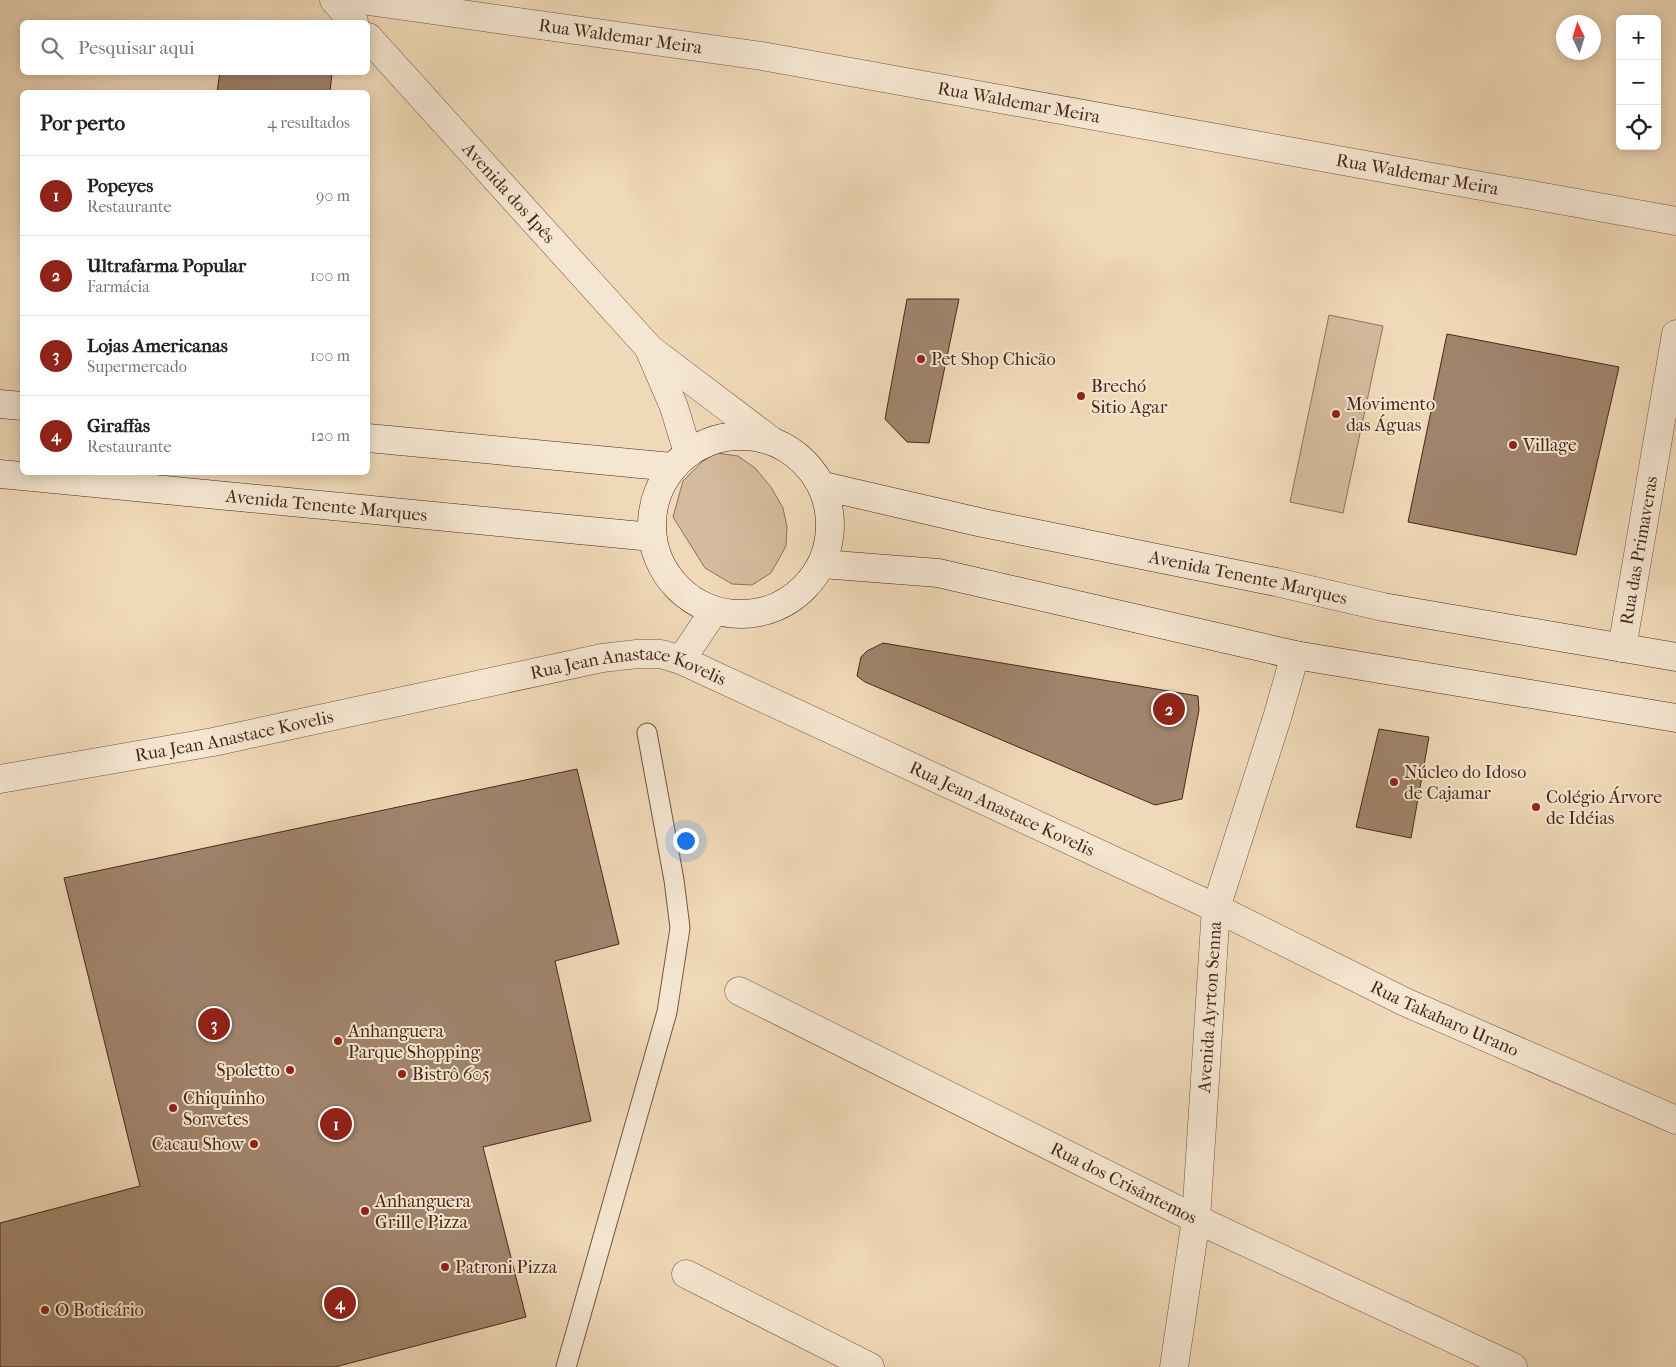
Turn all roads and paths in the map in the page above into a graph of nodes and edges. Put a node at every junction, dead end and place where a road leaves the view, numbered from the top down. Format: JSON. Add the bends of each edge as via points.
{"nodes":[{"id":1,"x":334,"y":0,"type":"edge"},
{"id":2,"x":361,"y":0,"type":"edge"},
{"id":3,"x":352,"y":20,"type":"edge"},
{"id":4,"x":370,"y":39,"type":"edge"},
{"id":5,"x":1676,"y":222,"type":"edge"},
{"id":6,"x":1676,"y":334,"type":"edge"},
{"id":7,"x":650,"y":349,"type":"junction"},
{"id":8,"x":0,"y":404,"type":"edge"},
{"id":9,"x":20,"y":406,"type":"edge"},
{"id":10,"x":370,"y":438,"type":"edge"},
{"id":11,"x":769,"y":439,"type":"junction"},
{"id":12,"x":680,"y":460,"type":"junction"},
{"id":13,"x":0,"y":474,"type":"edge"},
{"id":14,"x":823,"y":486,"type":"junction"},
{"id":15,"x":652,"y":538,"type":"junction"},
{"id":16,"x":822,"y":564,"type":"junction"},
{"id":17,"x":714,"y":610,"type":"junction"},
{"id":18,"x":1622,"y":648,"type":"junction"},
{"id":19,"x":1294,"y":655,"type":"junction"},
{"id":20,"x":1676,"y":657,"type":"edge"},
{"id":21,"x":682,"y":660,"type":"junction"},
{"id":22,"x":1676,"y":718,"type":"edge"},
{"id":23,"x":647,"y":733,"type":"dead end"},
{"id":24,"x":0,"y":779,"type":"edge"},
{"id":25,"x":1216,"y":908,"type":"junction"},
{"id":26,"x":739,"y":991,"type":"dead end"},
{"id":27,"x":1676,"y":1120,"type":"edge"},
{"id":28,"x":1196,"y":1219,"type":"junction"},
{"id":29,"x":686,"y":1274,"type":"dead end"},
{"id":30,"x":566,"y":1367,"type":"edge"},
{"id":31,"x":870,"y":1367,"type":"edge"},
{"id":32,"x":1174,"y":1367,"type":"edge"},
{"id":33,"x":1513,"y":1367,"type":"edge"}],
"edges":[{"from":1,"to":3,"type":"street"},
{"from":2,"to":5,"type":"street","name":"Rua Waldemar Meira","via":[[762,56]]},
{"from":4,"to":7,"type":"street","name":"Avenida dos Ipês"},
{"from":6,"to":18,"type":"street","name":"Rua das Primaveras"},
{"from":7,"to":11,"type":"street","name":"Avenida dos Ipês"},
{"from":7,"to":12,"type":"street","name":"Avenida dos Ipês","via":[[674,407]]},
{"from":8,"to":9,"type":"street"},
{"from":10,"to":12,"type":"street"},
{"from":11,"to":12,"type":"street","via":[[727,436],[706,442]]},
{"from":11,"to":14,"type":"street","via":[[800,457]]},
{"from":12,"to":15,"type":"street","via":[[658,488],[652,512]]},
{"from":13,"to":15,"type":"street","name":"Avenida Tenente Marques"},
{"from":14,"to":16,"type":"street","via":[[830,512],[830,538]]},
{"from":14,"to":18,"type":"street","name":"Avenida Tenente Marques","via":[[1383,607]]},
{"from":15,"to":17,"type":"street","via":[[658,562],[672,583],[691,600]]},
{"from":16,"to":17,"type":"street","via":[[808,585],[788,601],[765,611],[739,615]]},
{"from":16,"to":19,"type":"street","via":[[938,572]]},
{"from":17,"to":21,"type":"street"},
{"from":18,"to":20,"type":"street","name":"Avenida Tenente Marques"},
{"from":19,"to":22,"type":"street"},
{"from":19,"to":25,"type":"street","name":"Avenida Ayrton Senna"},
{"from":21,"to":24,"type":"street","name":"Rua Jean Anastace Kovelis","via":[[662,654],[602,658],[213,742]]},
{"from":21,"to":25,"type":"street","name":"Rua Jean Anastace Kovelis"},
{"from":23,"to":30,"type":"lane","via":[[680,928],[667,1012]]},
{"from":25,"to":27,"type":"street","name":"Rua Takaharo Urano","via":[[1405,1002]]},
{"from":25,"to":28,"type":"street","name":"Avenida Ayrton Senna"},
{"from":26,"to":28,"type":"street","name":"Rua dos Crisântemos"},
{"from":28,"to":32,"type":"street","name":"Avenida Ayrton Senna"},
{"from":28,"to":33,"type":"street","name":"Rua dos Crisântemos"},
{"from":29,"to":31,"type":"street"}]}
